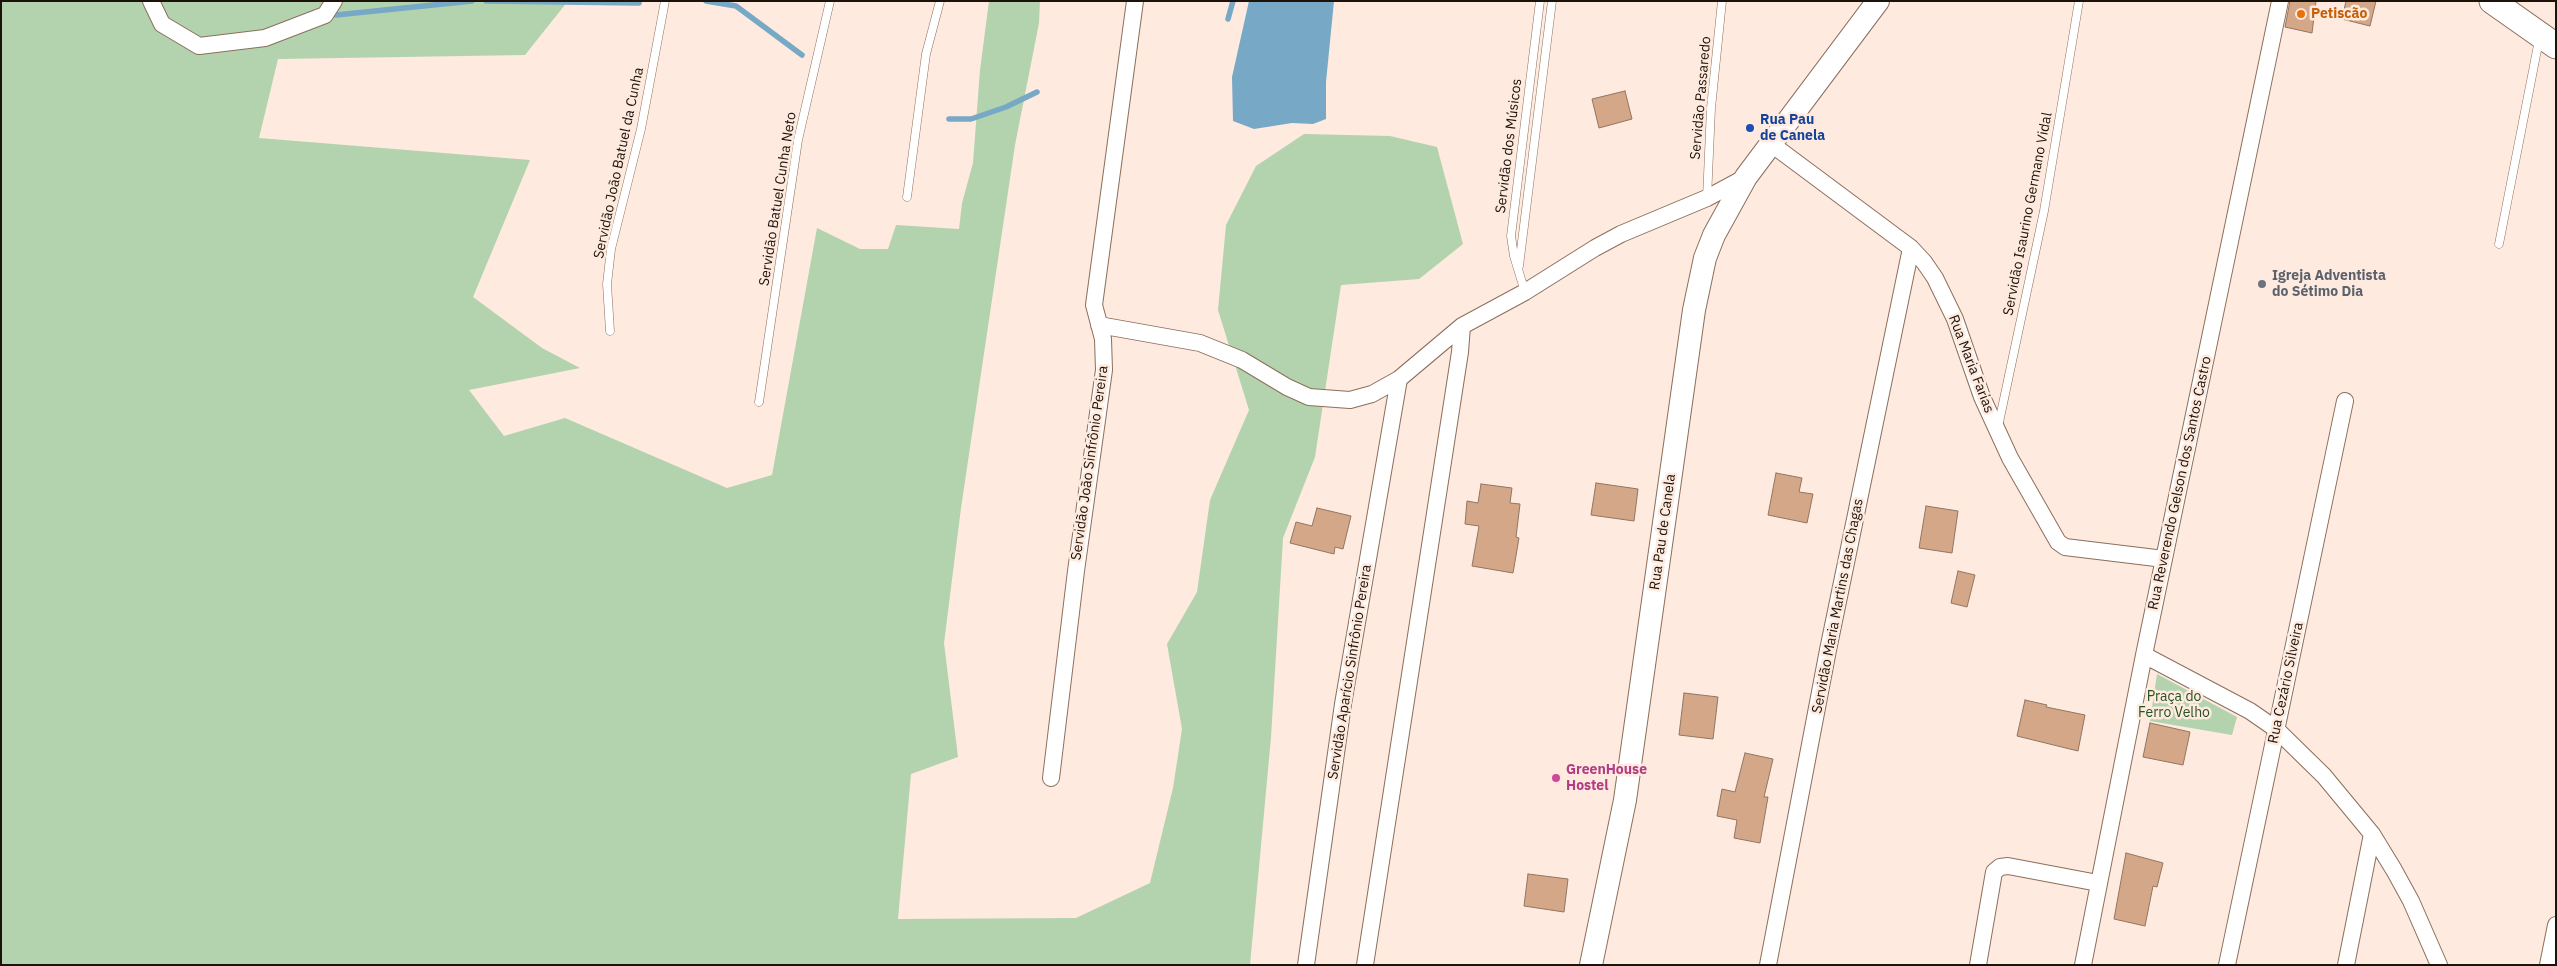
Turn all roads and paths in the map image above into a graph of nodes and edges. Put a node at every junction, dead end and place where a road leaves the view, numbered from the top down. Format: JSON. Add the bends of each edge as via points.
{"nodes":[{"id":1,"x":151,"y":1,"type":"edge"},
{"id":2,"x":334,"y":1,"type":"edge"},
{"id":3,"x":665,"y":1,"type":"edge"},
{"id":4,"x":830,"y":1,"type":"edge"},
{"id":5,"x":940,"y":1,"type":"edge"},
{"id":6,"x":1135,"y":1,"type":"edge"},
{"id":7,"x":1540,"y":1,"type":"edge"},
{"id":8,"x":1552,"y":1,"type":"edge"},
{"id":9,"x":1722,"y":1,"type":"edge"},
{"id":10,"x":1878,"y":1,"type":"edge"},
{"id":11,"x":2079,"y":1,"type":"edge"},
{"id":12,"x":2280,"y":1,"type":"edge"},
{"id":13,"x":2492,"y":1,"type":"edge"},
{"id":14,"x":2513,"y":8,"type":"edge"},
{"id":15,"x":1535,"y":41,"type":"junction"},
{"id":16,"x":2548,"y":41,"type":"edge"},
{"id":17,"x":1547,"y":43,"type":"junction"},
{"id":18,"x":1528,"y":95,"type":"junction"},
{"id":19,"x":1539,"y":97,"type":"junction"},
{"id":20,"x":1770,"y":143,"type":"junction"},
{"id":21,"x":1746,"y":177,"type":"junction"},
{"id":22,"x":907,"y":197,"type":"dead end"},
{"id":23,"x":1707,"y":198,"type":"junction"},
{"id":24,"x":2499,"y":244,"type":"dead end"},
{"id":25,"x":1912,"y":248,"type":"junction"},
{"id":26,"x":1518,"y":270,"type":"junction"},
{"id":27,"x":1525,"y":292,"type":"junction"},
{"id":28,"x":1100,"y":325,"type":"junction"},
{"id":29,"x":1462,"y":326,"type":"junction"},
{"id":30,"x":610,"y":331,"type":"dead end"},
{"id":31,"x":1398,"y":379,"type":"junction"},
{"id":32,"x":2345,"y":400,"type":"dead end"},
{"id":33,"x":759,"y":402,"type":"dead end"},
{"id":34,"x":1998,"y":430,"type":"junction"},
{"id":35,"x":2164,"y":559,"type":"junction"},
{"id":36,"x":2144,"y":655,"type":"junction"},
{"id":37,"x":2276,"y":729,"type":"junction"},
{"id":38,"x":1051,"y":778,"type":"dead end"},
{"id":39,"x":2372,"y":834,"type":"junction"},
{"id":40,"x":2098,"y":882,"type":"junction"},
{"id":41,"x":2556,"y":925,"type":"edge"},
{"id":42,"x":1306,"y":965,"type":"edge"},
{"id":43,"x":1365,"y":965,"type":"edge"},
{"id":44,"x":1591,"y":965,"type":"edge"},
{"id":45,"x":1768,"y":965,"type":"edge"},
{"id":46,"x":1978,"y":965,"type":"edge"},
{"id":47,"x":2083,"y":965,"type":"edge"},
{"id":48,"x":2227,"y":965,"type":"edge"},
{"id":49,"x":2346,"y":965,"type":"edge"},
{"id":50,"x":2439,"y":965,"type":"edge"},
{"id":51,"x":2548,"y":965,"type":"edge"}],
"edges":[{"from":1,"to":2,"type":"street","via":[[162,24],[199,46],[266,38],[325,15]]},
{"from":3,"to":30,"type":"lane","name":"Servidão João Batuel da Cunha","via":[[641,129],[612,249],[607,284]]},
{"from":4,"to":33,"type":"lane","name":"Servidão Batuel Cunha Neto","via":[[798,140]]},
{"from":5,"to":22,"type":"lane","via":[[925,62]]},
{"from":6,"to":28,"type":"street","name":"Servidão João Sinfrônio Pereira","via":[[1094,306]]},
{"from":7,"to":15,"type":"lane","name":"Servidão dos Músicos"},
{"from":8,"to":17,"type":"lane"},
{"from":9,"to":23,"type":"lane","name":"Servidão Passaredo","via":[[1711,108]]},
{"from":10,"to":20,"type":"street","name":"Rua Pau de Canela"},
{"from":11,"to":34,"type":"lane","name":"Servidão Isaurino Germano Vidal","via":[[2044,211]]},
{"from":12,"to":35,"type":"street","name":"Rua Reverendo Gelson dos Santos Castro"},
{"from":13,"to":14,"type":"main road"},
{"from":14,"to":16,"type":"main road"},
{"from":15,"to":17,"type":"lane"},
{"from":15,"to":18,"type":"lane","name":"Servidão dos Músicos"},
{"from":16,"to":24,"type":"lane"},
{"from":17,"to":19,"type":"lane"},
{"from":18,"to":19,"type":"lane"},
{"from":18,"to":26,"type":"lane","name":"Servidão dos Músicos","via":[[1511,236]]},
{"from":19,"to":26,"type":"lane"},
{"from":20,"to":21,"type":"street","name":"Rua Pau de Canela"},
{"from":20,"to":25,"type":"street","name":"Rua Maria Farias"},
{"from":21,"to":23,"type":"street"},
{"from":21,"to":44,"type":"street","name":"Rua Pau de Canela","via":[[1714,235],[1698,283],[1626,790]]},
{"from":23,"to":27,"type":"street","via":[[1621,234]]},
{"from":25,"to":34,"type":"street","name":"Rua Maria Farias","via":[[1946,298],[1982,397]]},
{"from":25,"to":45,"type":"street","name":"Servidão Maria Martins das Chagas","via":[[1828,650]]},
{"from":26,"to":27,"type":"lane","name":"Servidão dos Músicos"},
{"from":27,"to":29,"type":"street"},
{"from":28,"to":31,"type":"street","via":[[1173,337],[1219,350],[1309,397],[1350,400],[1372,394]]},
{"from":28,"to":38,"type":"street","name":"Servidão João Sinfrônio Pereira","via":[[1104,370]]},
{"from":29,"to":31,"type":"street"},
{"from":29,"to":43,"type":"street"},
{"from":31,"to":42,"type":"street","name":"Servidão Aparício Sinfrônio Pereira","via":[[1343,704]]},
{"from":32,"to":37,"type":"street","name":"Rua Cezário Silveira"},
{"from":34,"to":35,"type":"street","name":"Rua Maria Farias","via":[[2027,490],[2058,542],[2065,547]]},
{"from":35,"to":36,"type":"street","name":"Rua Reverendo Gelson dos Santos Castro"},
{"from":36,"to":37,"type":"street","via":[[2226,698]]},
{"from":36,"to":40,"type":"street","name":"Rua Reverendo Gelson dos Santos Castro"},
{"from":37,"to":39,"type":"street","via":[[2324,776]]},
{"from":37,"to":48,"type":"street","name":"Rua Cezário Silveira"},
{"from":39,"to":49,"type":"street"},
{"from":39,"to":50,"type":"street","via":[[2411,901]]},
{"from":40,"to":46,"type":"street","via":[[2000,867],[1994,872]]},
{"from":40,"to":47,"type":"street","name":"Rua Reverendo Gelson dos Santos Castro"},
{"from":41,"to":51,"type":"street"}]}
